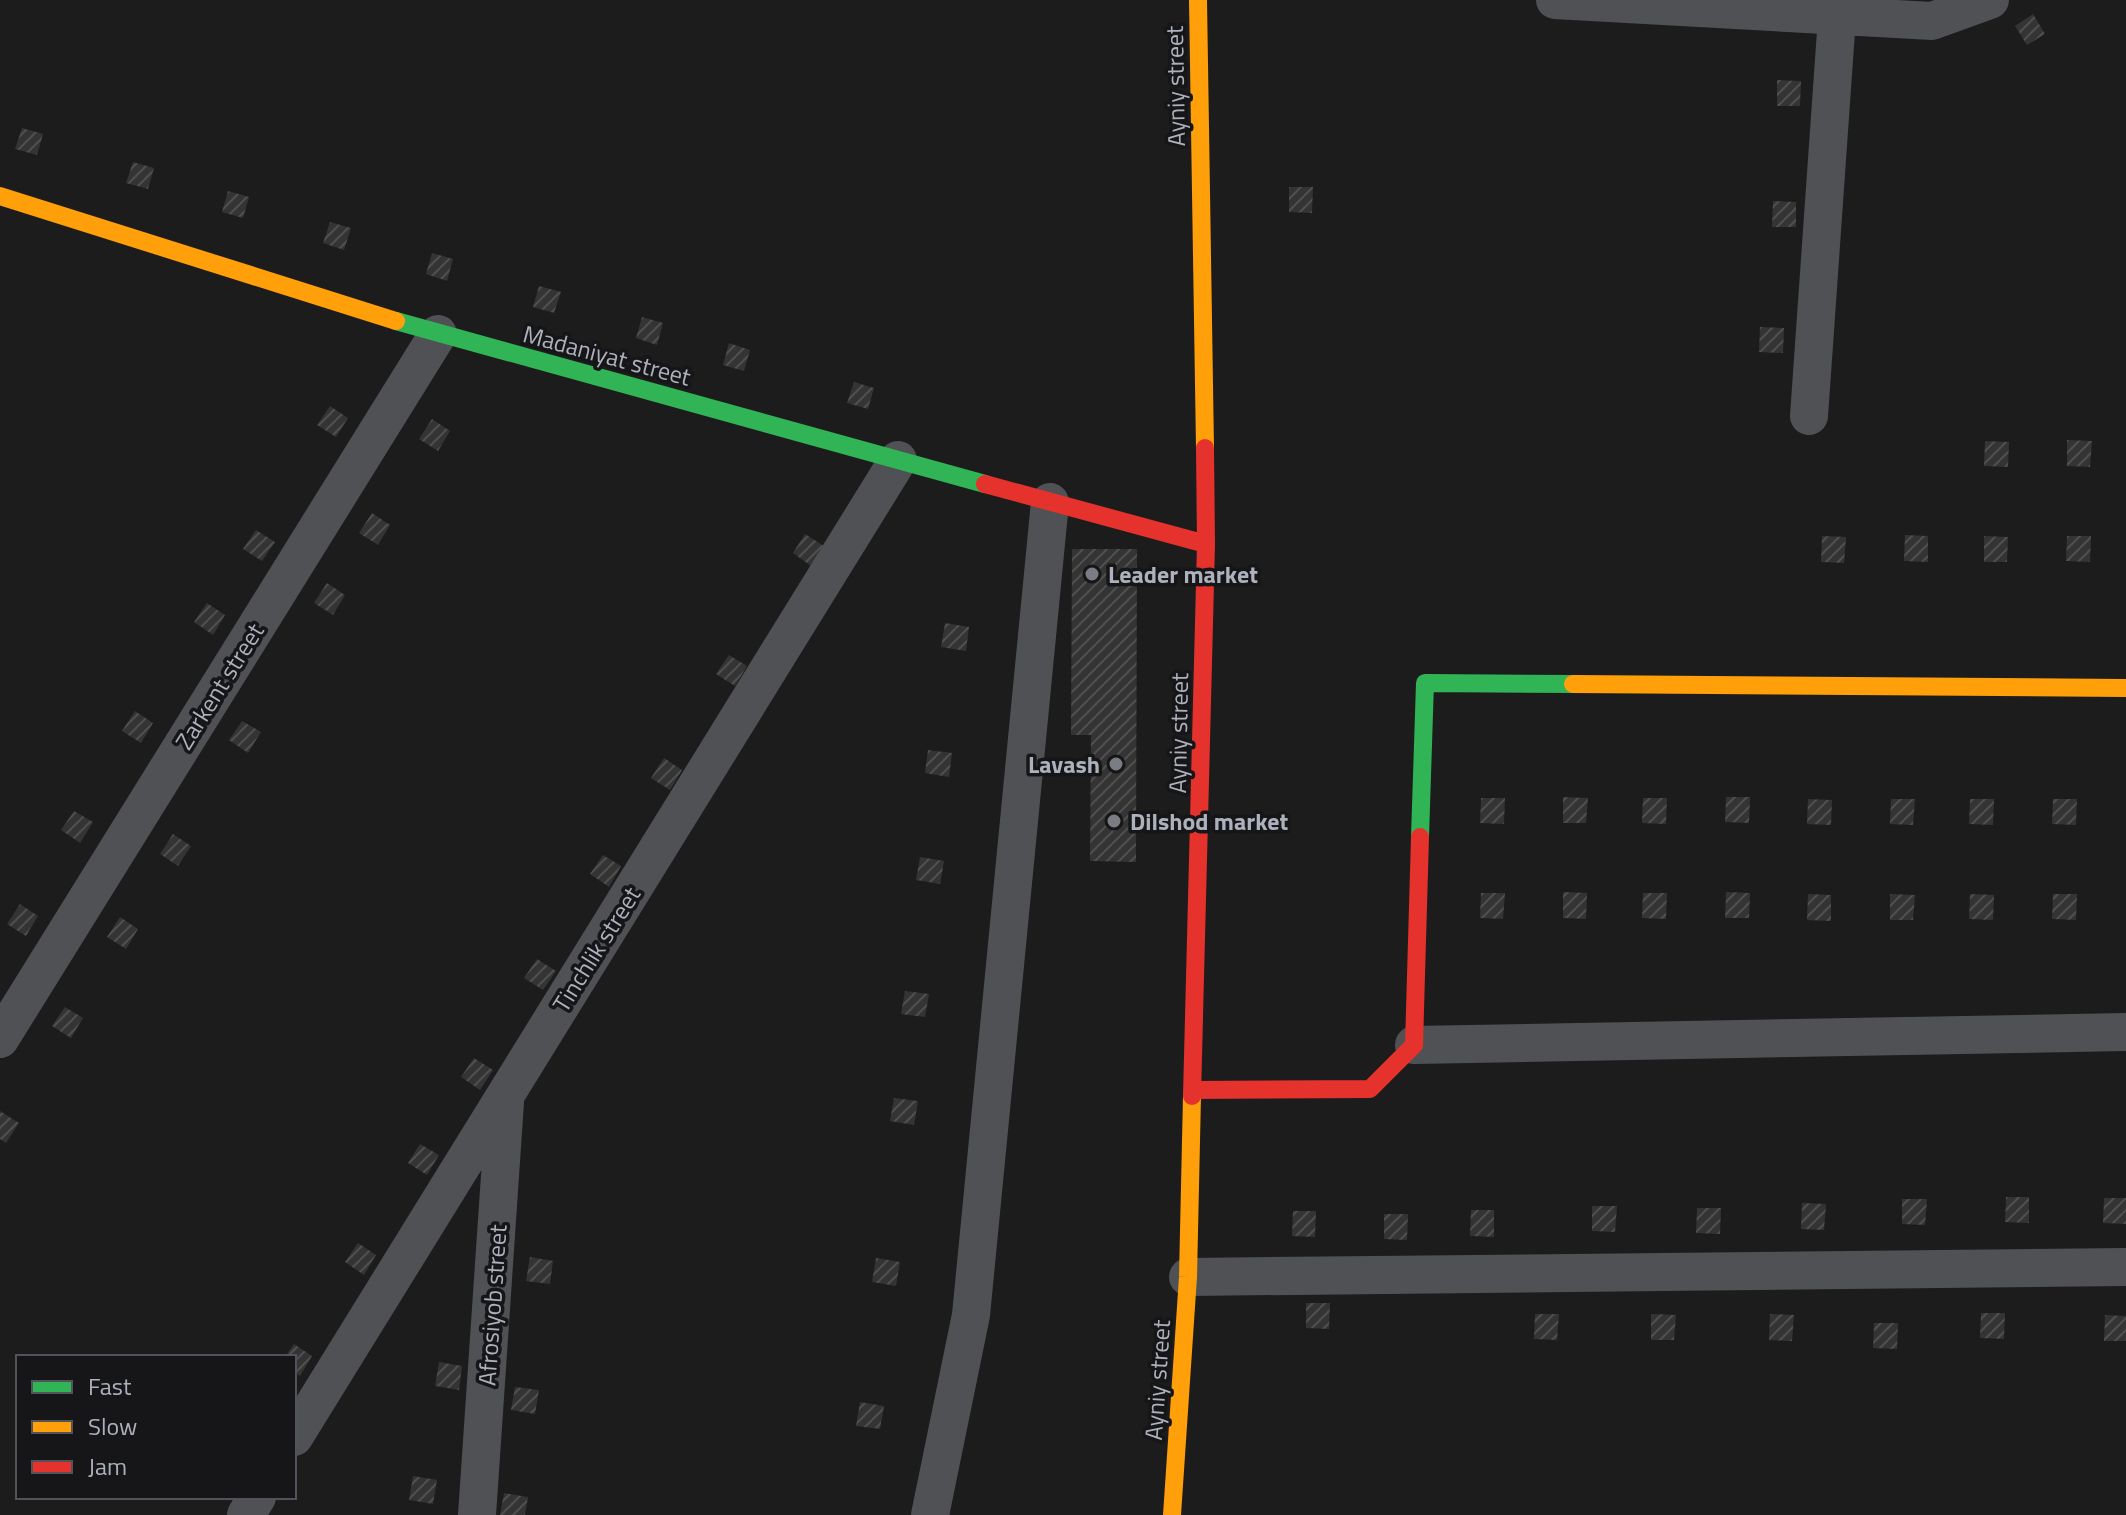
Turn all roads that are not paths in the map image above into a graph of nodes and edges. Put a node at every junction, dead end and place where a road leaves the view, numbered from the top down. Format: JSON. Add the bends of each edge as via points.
{"nodes":[{"id":1,"x":1198,"y":0,"type":"edge"},
{"id":2,"x":1555,"y":0,"type":"edge"},
{"id":3,"x":1990,"y":0,"type":"edge"},
{"id":4,"x":1837,"y":17,"type":"junction"},
{"id":5,"x":0,"y":196,"type":"edge"},
{"id":6,"x":438,"y":334,"type":"junction"},
{"id":7,"x":1809,"y":416,"type":"dead end"},
{"id":8,"x":898,"y":460,"type":"junction"},
{"id":9,"x":1050,"y":502,"type":"junction"},
{"id":10,"x":1206,"y":544,"type":"junction"},
{"id":11,"x":2126,"y":688,"type":"edge"},
{"id":12,"x":2126,"y":1032,"type":"edge"},
{"id":13,"x":0,"y":1039,"type":"edge"},
{"id":14,"x":1414,"y":1045,"type":"junction"},
{"id":15,"x":1192,"y":1090,"type":"junction"},
{"id":16,"x":506,"y":1095,"type":"junction"},
{"id":17,"x":2126,"y":1267,"type":"edge"},
{"id":18,"x":1188,"y":1277,"type":"junction"},
{"id":19,"x":296,"y":1434,"type":"edge"},
{"id":20,"x":477,"y":1515,"type":"edge"},
{"id":21,"x":930,"y":1515,"type":"edge"},
{"id":22,"x":1172,"y":1515,"type":"edge"}],
"edges":[{"from":1,"to":10,"type":"street","name":"Ayniy street"},
{"from":2,"to":4,"type":"street"},
{"from":3,"to":4,"type":"street","via":[[1932,21]]},
{"from":4,"to":7,"type":"street"},
{"from":5,"to":6,"type":"street","name":"Madaniyat street"},
{"from":6,"to":8,"type":"street","name":"Madaniyat street"},
{"from":6,"to":13,"type":"street","name":"Zarkent street"},
{"from":8,"to":9,"type":"street","name":"Madaniyat street"},
{"from":8,"to":16,"type":"street","name":"Tinchlik street"},
{"from":9,"to":10,"type":"street","name":"Madaniyat street"},
{"from":9,"to":21,"type":"street","via":[[971,1315]]},
{"from":10,"to":15,"type":"street","name":"Ayniy street"},
{"from":11,"to":14,"type":"street","via":[[1425,683]]},
{"from":12,"to":14,"type":"street"},
{"from":14,"to":15,"type":"street","via":[[1370,1089]]},
{"from":15,"to":18,"type":"street","name":"Ayniy street"},
{"from":16,"to":19,"type":"street","name":"Tinchlik street"},
{"from":16,"to":20,"type":"street","name":"Afrosiyob street"},
{"from":17,"to":18,"type":"street"},
{"from":18,"to":22,"type":"street","name":"Ayniy street"}]}
